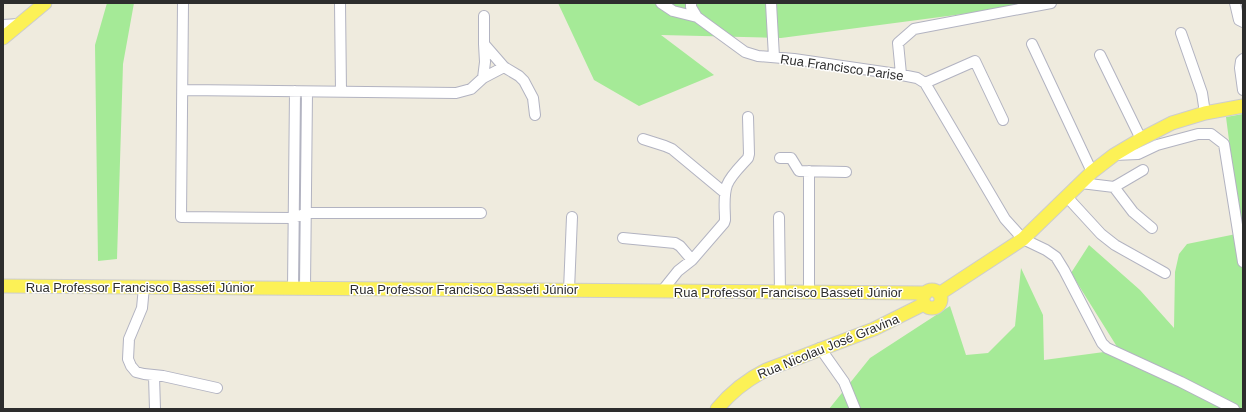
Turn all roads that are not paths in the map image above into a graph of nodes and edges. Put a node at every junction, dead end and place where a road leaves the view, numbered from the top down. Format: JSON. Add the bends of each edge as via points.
{"nodes":[{"id":1,"x":45,"y":3,"type":"edge"},
{"id":2,"x":183,"y":3,"type":"edge"},
{"id":3,"x":340,"y":3,"type":"edge"},
{"id":4,"x":661,"y":3,"type":"edge"},
{"id":5,"x":691,"y":3,"type":"edge"},
{"id":6,"x":771,"y":3,"type":"edge"},
{"id":7,"x":1051,"y":3,"type":"edge"},
{"id":8,"x":1235,"y":3,"type":"edge"},
{"id":9,"x":484,"y":16,"type":"dead end"},
{"id":10,"x":697,"y":17,"type":"junction"},
{"id":11,"x":1243,"y":22,"type":"edge"},
{"id":12,"x":3,"y":24,"type":"edge"},
{"id":13,"x":19,"y":24,"type":"junction"},
{"id":14,"x":1181,"y":34,"type":"dead end"},
{"id":15,"x":3,"y":38,"type":"edge"},
{"id":16,"x":484,"y":44,"type":"junction"},
{"id":17,"x":1032,"y":44,"type":"dead end"},
{"id":18,"x":1100,"y":55,"type":"dead end"},
{"id":19,"x":774,"y":57,"type":"junction"},
{"id":20,"x":1243,"y":59,"type":"edge"},
{"id":21,"x":504,"y":67,"type":"junction"},
{"id":22,"x":901,"y":74,"type":"junction"},
{"id":23,"x":483,"y":78,"type":"junction"},
{"id":24,"x":925,"y":83,"type":"junction"},
{"id":25,"x":183,"y":90,"type":"junction"},
{"id":26,"x":1243,"y":90,"type":"edge"},
{"id":27,"x":295,"y":91,"type":"junction"},
{"id":28,"x":307,"y":92,"type":"junction"},
{"id":29,"x":341,"y":92,"type":"junction"},
{"id":30,"x":1243,"y":106,"type":"edge"},
{"id":31,"x":1205,"y":113,"type":"junction"},
{"id":32,"x":534,"y":115,"type":"dead end"},
{"id":33,"x":748,"y":117,"type":"dead end"},
{"id":34,"x":1004,"y":120,"type":"dead end"},
{"id":35,"x":643,"y":139,"type":"dead end"},
{"id":36,"x":1141,"y":140,"type":"junction"},
{"id":37,"x":1114,"y":156,"type":"junction"},
{"id":38,"x":780,"y":158,"type":"dead end"},
{"id":39,"x":1143,"y":170,"type":"dead end"},
{"id":40,"x":809,"y":171,"type":"junction"},
{"id":41,"x":846,"y":172,"type":"dead end"},
{"id":42,"x":1092,"y":172,"type":"junction"},
{"id":43,"x":1081,"y":184,"type":"junction"},
{"id":44,"x":1114,"y":187,"type":"junction"},
{"id":45,"x":725,"y":193,"type":"junction"},
{"id":46,"x":1067,"y":197,"type":"junction"},
{"id":47,"x":306,"y":213,"type":"junction"},
{"id":48,"x":481,"y":213,"type":"dead end"},
{"id":49,"x":572,"y":217,"type":"dead end"},
{"id":50,"x":779,"y":217,"type":"dead end"},
{"id":51,"x":294,"y":218,"type":"junction"},
{"id":52,"x":1152,"y":228,"type":"dead end"},
{"id":53,"x":623,"y":238,"type":"dead end"},
{"id":54,"x":1023,"y":239,"type":"junction"},
{"id":55,"x":692,"y":260,"type":"junction"},
{"id":56,"x":1243,"y":262,"type":"edge"},
{"id":57,"x":1165,"y":273,"type":"dead end"},
{"id":58,"x":3,"y":286,"type":"edge"},
{"id":59,"x":144,"y":287,"type":"junction"},
{"id":60,"x":299,"y":288,"type":"junction"},
{"id":61,"x":569,"y":290,"type":"junction"},
{"id":62,"x":662,"y":291,"type":"junction"},
{"id":63,"x":780,"y":292,"type":"junction"},
{"id":64,"x":809,"y":292,"type":"junction"},
{"id":65,"x":925,"y":298,"type":"junction"},
{"id":66,"x":820,"y":348,"type":"junction"},
{"id":67,"x":154,"y":376,"type":"junction"},
{"id":68,"x":217,"y":388,"type":"dead end"},
{"id":69,"x":155,"y":409,"type":"edge"},
{"id":70,"x":717,"y":409,"type":"edge"},
{"id":71,"x":855,"y":409,"type":"edge"},
{"id":72,"x":1234,"y":409,"type":"edge"}],
"edges":[{"from":1,"to":13,"type":"main road"},
{"from":2,"to":25,"type":"street"},
{"from":3,"to":29,"type":"street"},
{"from":4,"to":10,"type":"street","via":[[673,11]]},
{"from":5,"to":10,"type":"street"},
{"from":6,"to":19,"type":"street"},
{"from":7,"to":22,"type":"street","via":[[914,29],[898,43]]},
{"from":8,"to":11,"type":"street","via":[[1239,20]]},
{"from":9,"to":16,"type":"street"},
{"from":10,"to":19,"type":"street","name":"Rua Francisco Parise","via":[[745,52]]},
{"from":12,"to":13,"type":"street"},
{"from":13,"to":15,"type":"main road"},
{"from":14,"to":31,"type":"street","via":[[1202,93]]},
{"from":16,"to":21,"type":"street"},
{"from":16,"to":23,"type":"street"},
{"from":17,"to":42,"type":"street"},
{"from":18,"to":36,"type":"street"},
{"from":19,"to":22,"type":"street","name":"Rua Francisco Parise"},
{"from":20,"to":26,"type":"street","via":[[1240,68]]},
{"from":21,"to":23,"type":"street"},
{"from":21,"to":32,"type":"street","via":[[519,76],[529,88],[533,98]]},
{"from":22,"to":24,"type":"street","name":"Rua Francisco Parise"},
{"from":23,"to":29,"type":"street","via":[[471,89],[456,93]]},
{"from":24,"to":34,"type":"street","via":[[975,61]]},
{"from":24,"to":54,"type":"street","via":[[1005,219]]},
{"from":25,"to":27,"type":"street"},
{"from":25,"to":51,"type":"street","via":[[182,217]]},
{"from":27,"to":28,"type":"street"},
{"from":27,"to":51,"type":"street"},
{"from":28,"to":29,"type":"street"},
{"from":28,"to":47,"type":"street"},
{"from":30,"to":31,"type":"main road"},
{"from":31,"to":36,"type":"main road","via":[[1172,123]]},
{"from":33,"to":45,"type":"street","via":[[748,158],[730,180]]},
{"from":35,"to":45,"type":"street","via":[[672,149]]},
{"from":36,"to":37,"type":"main road"},
{"from":37,"to":42,"type":"main road"},
{"from":37,"to":56,"type":"street","via":[[1138,154],[1157,145],[1198,134],[1211,134],[1224,144]]},
{"from":38,"to":40,"type":"street","via":[[790,158],[799,171]]},
{"from":39,"to":44,"type":"street"},
{"from":40,"to":41,"type":"street"},
{"from":40,"to":64,"type":"street"},
{"from":42,"to":43,"type":"main road"},
{"from":43,"to":44,"type":"street"},
{"from":43,"to":46,"type":"main road"},
{"from":44,"to":52,"type":"street","via":[[1133,212]]},
{"from":45,"to":55,"type":"street","via":[[726,220]]},
{"from":46,"to":54,"type":"main road"},
{"from":46,"to":57,"type":"street","via":[[1100,234],[1115,246]]},
{"from":47,"to":48,"type":"street"},
{"from":47,"to":51,"type":"street"},
{"from":47,"to":60,"type":"street"},
{"from":49,"to":61,"type":"street"},
{"from":50,"to":63,"type":"street"},
{"from":51,"to":60,"type":"street"},
{"from":53,"to":55,"type":"street","via":[[675,243]]},
{"from":54,"to":65,"type":"main road","name":"Rua Professor Francisco Basseti Júnior","via":[[939,294],[933,290]]},
{"from":54,"to":72,"type":"street","via":[[1056,258],[1107,348]]},
{"from":55,"to":62,"type":"street","via":[[678,271]]},
{"from":58,"to":59,"type":"main road","name":"Rua Professor Francisco Basseti Júnior"},
{"from":59,"to":60,"type":"main road","name":"Rua Professor Francisco Basseti Júnior"},
{"from":59,"to":67,"type":"street","via":[[142,308],[129,339],[128,359],[136,372]]},
{"from":60,"to":61,"type":"main road","name":"Rua Professor Francisco Basseti Júnior"},
{"from":61,"to":62,"type":"main road","name":"Rua Professor Francisco Basseti Júnior"},
{"from":62,"to":63,"type":"main road","name":"Rua Professor Francisco Basseti Júnior"},
{"from":63,"to":64,"type":"main road","name":"Rua Professor Francisco Basseti Júnior"},
{"from":64,"to":65,"type":"main road","name":"Rua Professor Francisco Basseti Júnior"},
{"from":65,"to":66,"type":"main road","name":"Rua Nicolau José Gravina","via":[[874,329]]},
{"from":66,"to":70,"type":"main road","name":"Rua Nicolau José Gravina","via":[[754,376],[733,391]]},
{"from":66,"to":71,"type":"street","via":[[844,382]]},
{"from":67,"to":68,"type":"street"},
{"from":67,"to":69,"type":"street"}]}
